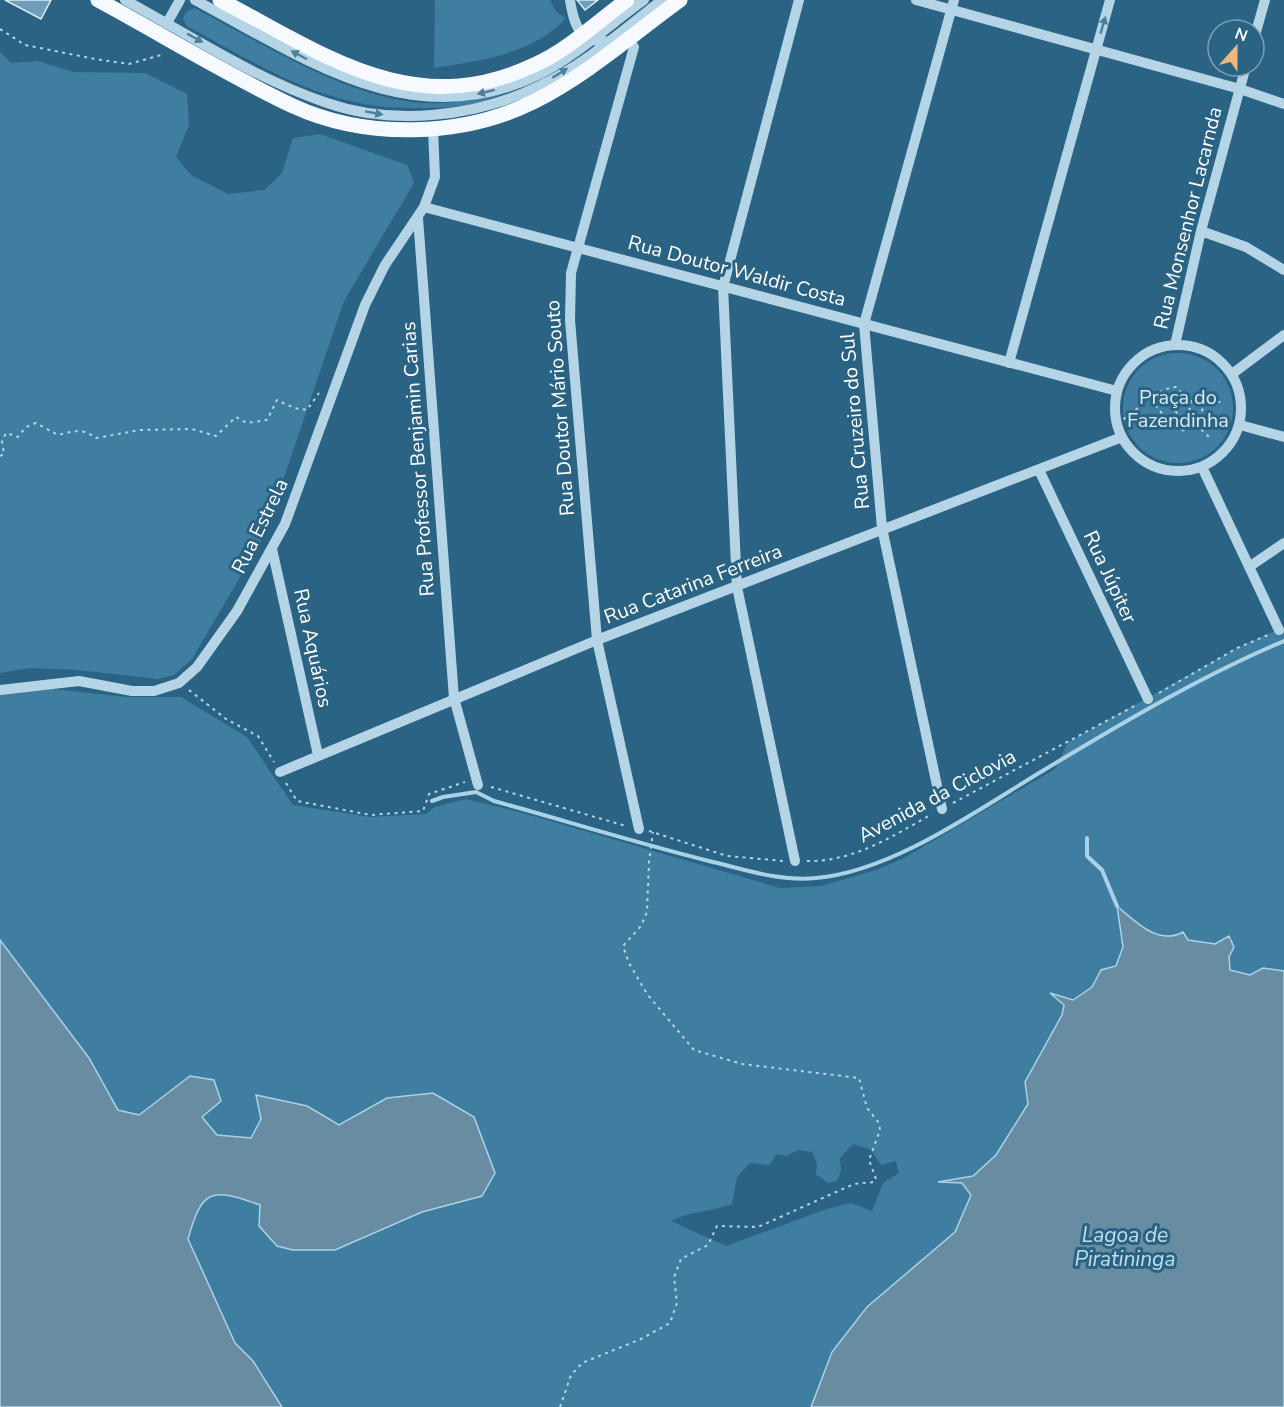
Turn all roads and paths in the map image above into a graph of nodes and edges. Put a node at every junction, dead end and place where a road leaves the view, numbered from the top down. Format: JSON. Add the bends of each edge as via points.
{"nodes":[{"id":1,"x":98,"y":0,"type":"edge"},
{"id":2,"x":125,"y":0,"type":"edge"},
{"id":3,"x":180,"y":0,"type":"edge"},
{"id":4,"x":195,"y":0,"type":"edge"},
{"id":5,"x":220,"y":0,"type":"edge"},
{"id":6,"x":570,"y":0,"type":"edge"},
{"id":7,"x":627,"y":0,"type":"edge"},
{"id":8,"x":644,"y":0,"type":"edge"},
{"id":9,"x":662,"y":0,"type":"edge"},
{"id":10,"x":680,"y":0,"type":"edge"},
{"id":11,"x":799,"y":0,"type":"edge"},
{"id":12,"x":916,"y":0,"type":"edge"},
{"id":13,"x":1110,"y":0,"type":"edge"},
{"id":14,"x":1265,"y":0,"type":"edge"},
{"id":15,"x":953,"y":5,"type":"edge"},
{"id":16,"x":1260,"y":18,"type":"edge"},
{"id":17,"x":167,"y":23,"type":"junction"},
{"id":18,"x":0,"y":29,"type":"edge"},
{"id":19,"x":586,"y":37,"type":"junction"},
{"id":20,"x":628,"y":39,"type":"junction"},
{"id":21,"x":606,"y":42,"type":"junction"},
{"id":22,"x":1096,"y":49,"type":"junction"},
{"id":23,"x":161,"y":55,"type":"dead end"},
{"id":24,"x":1243,"y":78,"type":"edge"},
{"id":25,"x":1240,"y":89,"type":"junction"},
{"id":26,"x":1284,"y":104,"type":"edge"},
{"id":27,"x":433,"y":129,"type":"junction"},
{"id":28,"x":424,"y":207,"type":"junction"},
{"id":29,"x":417,"y":218,"type":"junction"},
{"id":30,"x":1201,"y":231,"type":"junction"},
{"id":31,"x":577,"y":248,"type":"junction"},
{"id":32,"x":1284,"y":270,"type":"edge"},
{"id":33,"x":723,"y":286,"type":"junction"},
{"id":34,"x":864,"y":324,"type":"junction"},
{"id":35,"x":1284,"y":335,"type":"edge"},
{"id":36,"x":1175,"y":345,"type":"junction"},
{"id":37,"x":1009,"y":363,"type":"junction"},
{"id":38,"x":1232,"y":374,"type":"junction"},
{"id":39,"x":325,"y":384,"type":"dead end"},
{"id":40,"x":1117,"y":392,"type":"junction"},
{"id":41,"x":1150,"y":400,"type":"junction"},
{"id":42,"x":1224,"y":402,"type":"dead end"},
{"id":43,"x":1175,"y":411,"type":"dead end"},
{"id":44,"x":1117,"y":423,"type":"junction"},
{"id":45,"x":1196,"y":424,"type":"junction"},
{"id":46,"x":1240,"y":425,"type":"junction"},
{"id":47,"x":1122,"y":437,"type":"junction"},
{"id":48,"x":1284,"y":437,"type":"edge"},
{"id":49,"x":1212,"y":440,"type":"dead end"},
{"id":50,"x":0,"y":456,"type":"edge"},
{"id":51,"x":1202,"y":467,"type":"junction"},
{"id":52,"x":1039,"y":470,"type":"junction"},
{"id":53,"x":882,"y":528,"type":"junction"},
{"id":54,"x":1284,"y":543,"type":"edge"},
{"id":55,"x":272,"y":549,"type":"junction"},
{"id":56,"x":1249,"y":567,"type":"junction"},
{"id":57,"x":737,"y":587,"type":"junction"},
{"id":58,"x":1279,"y":630,"type":"joint"},
{"id":59,"x":597,"y":640,"type":"junction"},
{"id":60,"x":179,"y":683,"type":"junction"},
{"id":61,"x":0,"y":690,"type":"edge"},
{"id":62,"x":454,"y":698,"type":"junction"},
{"id":63,"x":1148,"y":699,"type":"junction"},
{"id":64,"x":318,"y":755,"type":"junction"},
{"id":65,"x":280,"y":772,"type":"junction"},
{"id":66,"x":478,"y":785,"type":"junction"},
{"id":67,"x":942,"y":809,"type":"junction"},
{"id":68,"x":639,"y":829,"type":"junction"},
{"id":69,"x":653,"y":832,"type":"junction"},
{"id":70,"x":795,"y":861,"type":"junction"},
{"id":71,"x":560,"y":1407,"type":"edge"}],
"edges":[{"from":1,"to":27,"type":"main road","via":[[294,107],[349,124]]},
{"from":2,"to":17,"type":"street"},
{"from":3,"to":17,"type":"street"},
{"from":19,"to":4,"type":"street","one_way":true,"via":[[541,73],[515,84],[475,94],[431,97],[378,90],[333,73]]},
{"from":5,"to":19,"type":"main road","via":[[366,74],[433,88],[473,85],[510,76]]},
{"from":6,"to":19,"type":"street","via":[[575,27]]},
{"from":7,"to":19,"type":"main road"},
{"from":8,"to":19,"type":"street"},
{"from":9,"to":21,"type":"street"},
{"from":10,"to":20,"type":"main road"},
{"from":11,"to":33,"type":"street"},
{"from":12,"to":15,"type":"street"},
{"from":22,"to":13,"type":"street","one_way":true},
{"from":14,"to":16,"type":"street"},
{"from":15,"to":22,"type":"street"},
{"from":15,"to":34,"type":"street","name":"Rua Cruzeiro do Sul"},
{"from":17,"to":21,"type":"street","one_way":true,"via":[[284,86],[329,104],[382,114],[432,115],[508,99],[540,86]]},
{"from":18,"to":23,"type":"path","via":[[25,45],[95,59],[129,64]]},
{"from":19,"to":21,"type":"street"},
{"from":20,"to":21,"type":"street"},
{"from":20,"to":27,"type":"main road","via":[[537,100],[475,123]]},
{"from":20,"to":31,"type":"street","name":"Rua Doutor Mário Souto","via":[[633,52]]},
{"from":22,"to":25,"type":"street"},
{"from":22,"to":37,"type":"street"},
{"from":24,"to":25,"type":"street","name":"Rua Monsenhor Lacarnda"},
{"from":25,"to":26,"type":"street"},
{"from":25,"to":30,"type":"street","name":"Rua Monsenhor Lacarnda"},
{"from":27,"to":28,"type":"street","via":[[435,177]]},
{"from":28,"to":29,"type":"street","name":"Rua Estrela"},
{"from":28,"to":31,"type":"street","name":"Rua Doutor Waldir Costa"},
{"from":29,"to":55,"type":"street","name":"Rua Estrela","via":[[365,305],[304,476]]},
{"from":29,"to":62,"type":"street","name":"Rua Professor Benjamin Carias"},
{"from":30,"to":32,"type":"street","via":[[1246,247]]},
{"from":30,"to":36,"type":"street","name":"Rua Monsenhor Lacarnda"},
{"from":31,"to":33,"type":"street","name":"Rua Doutor Waldir Costa"},
{"from":31,"to":59,"type":"street","name":"Rua Doutor Mário Souto","via":[[571,273],[570,320]]},
{"from":33,"to":34,"type":"street","name":"Rua Doutor Waldir Costa"},
{"from":33,"to":57,"type":"street"},
{"from":34,"to":37,"type":"street","name":"Rua Doutor Waldir Costa"},
{"from":34,"to":53,"type":"street","name":"Rua Cruzeiro do Sul"},
{"from":35,"to":38,"type":"street"},
{"from":36,"to":38,"type":"street","via":[[1207,352]]},
{"from":36,"to":40,"type":"street","via":[[1155,349],[1138,359],[1125,373]]},
{"from":37,"to":40,"type":"street","name":"Rua Doutor Waldir Costa"},
{"from":38,"to":46,"type":"street","via":[[1241,399]]},
{"from":39,"to":50,"type":"path","via":[[307,410],[277,400],[267,420],[247,423],[236,417],[216,436],[192,429],[140,430],[96,438],[77,430],[58,435],[36,423],[18,437],[6,433],[2,441],[4,454]]},
{"from":40,"to":44,"type":"street"},
{"from":41,"to":43,"type":"path","via":[[1165,388],[1176,387],[1191,401],[1188,417],[1184,419]]},
{"from":41,"to":44,"type":"path"},
{"from":41,"to":45,"type":"path","via":[[1179,432]]},
{"from":42,"to":45,"type":"path","via":[[1203,402]]},
{"from":44,"to":47,"type":"street"},
{"from":45,"to":49,"type":"path"},
{"from":46,"to":48,"type":"street"},
{"from":46,"to":51,"type":"street","via":[[1223,454]]},
{"from":47,"to":51,"type":"street","via":[[1133,452],[1156,467],[1184,471]]},
{"from":47,"to":52,"type":"street","name":"Rua Catarina Ferreira"},
{"from":51,"to":56,"type":"street"},
{"from":52,"to":53,"type":"street","name":"Rua Catarina Ferreira"},
{"from":52,"to":63,"type":"street","name":"Rua Júpiter"},
{"from":53,"to":57,"type":"street","name":"Rua Catarina Ferreira"},
{"from":53,"to":67,"type":"street","name":"Rua Cruzeiro do Sul"},
{"from":54,"to":56,"type":"street"},
{"from":55,"to":60,"type":"street","name":"Rua Estrela","via":[[215,644]]},
{"from":55,"to":64,"type":"street","name":"Rua Aquários"},
{"from":56,"to":58,"type":"street"},
{"from":57,"to":59,"type":"street","name":"Rua Catarina Ferreira"},
{"from":57,"to":70,"type":"street"},
{"from":58,"to":63,"type":"path","name":"Avenida da Ciclovia","via":[[1237,648]]},
{"from":59,"to":62,"type":"street","name":"Rua Catarina Ferreira"},
{"from":59,"to":68,"type":"street","name":"Rua Doutor Mário Souto"},
{"from":60,"to":61,"type":"street","name":"Rua Estrela","via":[[154,691],[79,681]]},
{"from":60,"to":65,"type":"path","via":[[226,719],[258,736]]},
{"from":62,"to":64,"type":"street","name":"Rua Catarina Ferreira"},
{"from":62,"to":66,"type":"street","name":"Rua Professor Benjamin Carias"},
{"from":63,"to":67,"type":"path","name":"Avenida da Ciclovia"},
{"from":64,"to":65,"type":"street","name":"Rua Catarina Ferreira"},
{"from":65,"to":66,"type":"path","name":"Avenida da Ciclovia","via":[[297,801],[371,815],[423,811],[429,794],[466,781]]},
{"from":66,"to":68,"type":"path","name":"Avenida da Ciclovia"},
{"from":67,"to":70,"type":"path","name":"Avenida da Ciclovia","via":[[857,853],[820,862]]},
{"from":68,"to":69,"type":"path","name":"Avenida da Ciclovia"},
{"from":69,"to":70,"type":"path","name":"Avenida da Ciclovia","via":[[727,856]]},
{"from":69,"to":71,"type":"path","via":[[647,912],[641,926],[623,946],[647,994],[685,1041],[705,1055],[742,1064],[859,1078],[867,1108],[879,1123],[879,1136],[869,1160],[876,1179],[847,1187],[758,1227],[717,1226],[708,1245],[681,1259],[672,1284],[676,1307],[670,1323],[582,1363],[572,1375]]}]}
